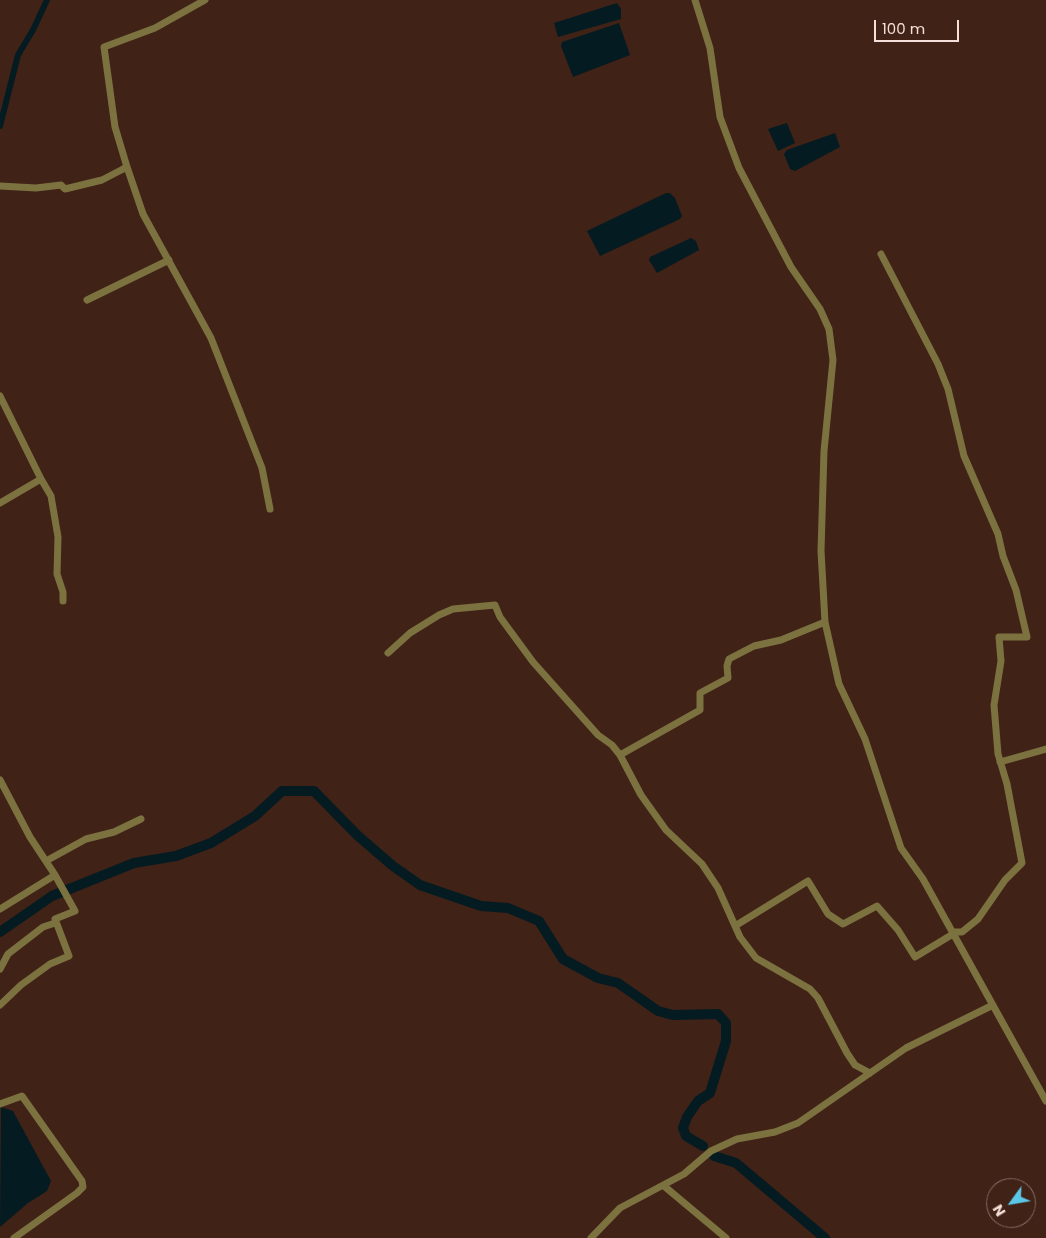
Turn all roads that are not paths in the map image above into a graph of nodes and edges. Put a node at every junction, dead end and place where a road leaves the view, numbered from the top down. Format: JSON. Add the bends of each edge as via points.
{"nodes":[{"id":1,"x":206,"y":0,"type":"edge"},
{"id":2,"x":695,"y":0,"type":"edge"},
{"id":3,"x":127,"y":167,"type":"junction"},
{"id":4,"x":0,"y":186,"type":"edge"},
{"id":5,"x":881,"y":254,"type":"dead end"},
{"id":6,"x":169,"y":260,"type":"junction"},
{"id":7,"x":87,"y":300,"type":"dead end"},
{"id":8,"x":0,"y":396,"type":"edge"},
{"id":9,"x":41,"y":479,"type":"junction"},
{"id":10,"x":0,"y":503,"type":"edge"},
{"id":11,"x":270,"y":509,"type":"dead end"},
{"id":12,"x":63,"y":601,"type":"dead end"},
{"id":13,"x":825,"y":622,"type":"junction"},
{"id":14,"x":388,"y":653,"type":"dead end"},
{"id":15,"x":1046,"y":749,"type":"edge"},
{"id":16,"x":620,"y":755,"type":"junction"},
{"id":17,"x":1000,"y":762,"type":"junction"},
{"id":18,"x":0,"y":780,"type":"edge"},
{"id":19,"x":141,"y":819,"type":"dead end"},
{"id":20,"x":46,"y":861,"type":"junction"},
{"id":21,"x":55,"y":875,"type":"junction"},
{"id":22,"x":0,"y":909,"type":"edge"},
{"id":23,"x":56,"y":923,"type":"junction"},
{"id":24,"x":735,"y":926,"type":"junction"},
{"id":25,"x":952,"y":932,"type":"junction"},
{"id":26,"x":0,"y":969,"type":"edge"},
{"id":27,"x":993,"y":1005,"type":"junction"},
{"id":28,"x":0,"y":1006,"type":"edge"},
{"id":29,"x":870,"y":1073,"type":"junction"},
{"id":30,"x":1046,"y":1101,"type":"edge"},
{"id":31,"x":0,"y":1104,"type":"edge"},
{"id":32,"x":664,"y":1186,"type":"junction"},
{"id":33,"x":14,"y":1238,"type":"edge"},
{"id":34,"x":591,"y":1238,"type":"edge"},
{"id":35,"x":726,"y":1238,"type":"edge"}],
"edges":[{"from":1,"to":3,"type":"street","via":[[155,28],[104,47],[115,127]]},
{"from":2,"to":13,"type":"street","via":[[710,48],[720,117],[739,168],[791,267],[820,309],[829,329],[832,360],[824,451],[821,550]]},
{"from":3,"to":4,"type":"street","via":[[93,183],[36,188]]},
{"from":3,"to":6,"type":"street","via":[[143,214]]},
{"from":5,"to":17,"type":"street","via":[[938,364],[948,389],[964,456],[998,534],[1016,590],[1027,637],[999,637],[1001,661],[994,730]]},
{"from":6,"to":7,"type":"street"},
{"from":6,"to":11,"type":"street","via":[[214,347],[262,468]]},
{"from":8,"to":9,"type":"street"},
{"from":9,"to":10,"type":"street"},
{"from":9,"to":12,"type":"street","via":[[51,496],[58,536],[57,574]]},
{"from":13,"to":16,"type":"street","via":[[781,640],[754,646],[729,659],[728,678],[700,692],[700,710]]},
{"from":13,"to":25,"type":"street","via":[[839,684],[865,739],[895,835]]},
{"from":14,"to":16,"type":"street","via":[[410,633],[439,615],[459,608],[495,605],[533,662],[592,729]]},
{"from":15,"to":17,"type":"street"},
{"from":16,"to":24,"type":"street","via":[[641,795],[666,830],[702,864]]},
{"from":17,"to":25,"type":"street","via":[[1022,863],[1005,880],[978,919],[962,932]]},
{"from":18,"to":20,"type":"street"},
{"from":19,"to":20,"type":"street","via":[[114,832],[86,839]]},
{"from":20,"to":21,"type":"street"},
{"from":21,"to":22,"type":"street"},
{"from":21,"to":23,"type":"street","via":[[75,911],[55,919]]},
{"from":23,"to":26,"type":"street","via":[[43,927],[8,954]]},
{"from":23,"to":28,"type":"street","via":[[69,956],[50,964],[21,985]]},
{"from":24,"to":25,"type":"street","via":[[808,881],[828,914],[843,924],[877,906],[916,957]]},
{"from":24,"to":29,"type":"street","via":[[756,958],[810,989],[855,1065]]},
{"from":25,"to":27,"type":"street"},
{"from":27,"to":29,"type":"street","via":[[906,1048]]},
{"from":27,"to":30,"type":"street"},
{"from":29,"to":32,"type":"street","via":[[798,1123],[775,1132],[728,1142]]},
{"from":31,"to":33,"type":"street","via":[[22,1096],[82,1181],[83,1187]]},
{"from":32,"to":34,"type":"street","via":[[620,1208]]},
{"from":32,"to":35,"type":"street"}]}
